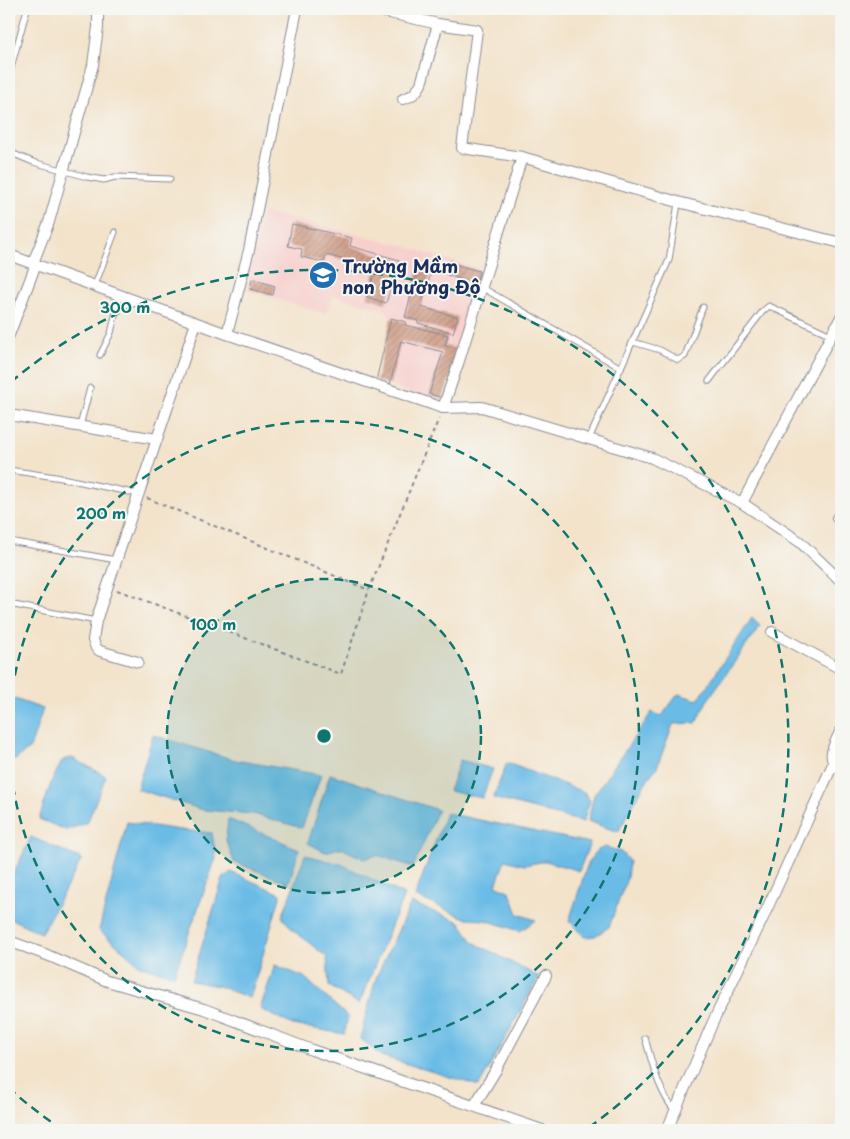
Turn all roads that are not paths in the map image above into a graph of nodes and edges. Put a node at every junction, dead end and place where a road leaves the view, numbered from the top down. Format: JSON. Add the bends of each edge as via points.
{"nodes":[{"id":1,"x":28,"y":9,"type":"edge"},
{"id":2,"x":98,"y":9,"type":"edge"},
{"id":3,"x":297,"y":9,"type":"edge"},
{"id":4,"x":372,"y":9,"type":"edge"},
{"id":5,"x":390,"y":11,"type":"edge"},
{"id":6,"x":438,"y":24,"type":"junction"},
{"id":7,"x":9,"y":75,"type":"edge"},
{"id":8,"x":403,"y":99,"type":"dead end"},
{"id":9,"x":9,"y":152,"type":"edge"},
{"id":10,"x":522,"y":157,"type":"junction"},
{"id":11,"x":64,"y":171,"type":"junction"},
{"id":12,"x":170,"y":179,"type":"dead end"},
{"id":13,"x":678,"y":202,"type":"junction"},
{"id":14,"x":115,"y":232,"type":"dead end"},
{"id":15,"x":841,"y":243,"type":"edge"},
{"id":16,"x":9,"y":255,"type":"edge"},
{"id":17,"x":35,"y":264,"type":"junction"},
{"id":18,"x":95,"y":285,"type":"junction"},
{"id":19,"x":481,"y":287,"type":"junction"},
{"id":20,"x":120,"y":295,"type":"junction"},
{"id":21,"x":704,"y":307,"type":"dead end"},
{"id":22,"x":841,"y":317,"type":"edge"},
{"id":23,"x":196,"y":323,"type":"junction"},
{"id":24,"x":227,"y":334,"type":"junction"},
{"id":25,"x":9,"y":335,"type":"edge"},
{"id":26,"x":832,"y":335,"type":"junction"},
{"id":27,"x":633,"y":342,"type":"junction"},
{"id":28,"x":100,"y":354,"type":"dead end"},
{"id":29,"x":621,"y":368,"type":"junction"},
{"id":30,"x":709,"y":381,"type":"dead end"},
{"id":31,"x":90,"y":388,"type":"dead end"},
{"id":32,"x":443,"y":408,"type":"junction"},
{"id":33,"x":9,"y":415,"type":"edge"},
{"id":34,"x":80,"y":426,"type":"junction"},
{"id":35,"x":157,"y":439,"type":"junction"},
{"id":36,"x":589,"y":439,"type":"junction"},
{"id":37,"x":9,"y":470,"type":"edge"},
{"id":38,"x":139,"y":494,"type":"junction"},
{"id":39,"x":742,"y":503,"type":"junction"},
{"id":40,"x":9,"y":541,"type":"edge"},
{"id":41,"x":117,"y":560,"type":"junction"},
{"id":42,"x":841,"y":581,"type":"edge"},
{"id":43,"x":9,"y":604,"type":"edge"},
{"id":44,"x":96,"y":621,"type":"junction"},
{"id":45,"x":772,"y":632,"type":"dead end"},
{"id":46,"x":138,"y":662,"type":"dead end"},
{"id":47,"x":841,"y":668,"type":"edge"},
{"id":48,"x":841,"y":730,"type":"edge"},
{"id":49,"x":837,"y":767,"type":"edge"},
{"id":50,"x":9,"y":941,"type":"edge"},
{"id":51,"x":546,"y":976,"type":"dead end"},
{"id":52,"x":645,"y":1038,"type":"dead end"},
{"id":53,"x":474,"y":1106,"type":"junction"},
{"id":54,"x":675,"y":1110,"type":"junction"},
{"id":55,"x":542,"y":1130,"type":"edge"},
{"id":56,"x":667,"y":1130,"type":"edge"}],
"edges":[{"from":1,"to":7,"type":"lane"},
{"from":2,"to":11,"type":"street","via":[[93,65]]},
{"from":3,"to":24,"type":"street","via":[[249,250]]},
{"from":4,"to":5,"type":"street"},
{"from":5,"to":6,"type":"street"},
{"from":6,"to":8,"type":"street","via":[[421,84],[412,96]]},
{"from":6,"to":10,"type":"street","via":[[477,30],[462,148]]},
{"from":9,"to":11,"type":"lane"},
{"from":10,"to":13,"type":"street"},
{"from":10,"to":19,"type":"street"},
{"from":11,"to":12,"type":"lane","via":[[104,180],[116,177]]},
{"from":11,"to":17,"type":"street"},
{"from":13,"to":15,"type":"street"},
{"from":13,"to":27,"type":"lane","via":[[669,260]]},
{"from":14,"to":18,"type":"lane"},
{"from":16,"to":17,"type":"street"},
{"from":17,"to":18,"type":"street"},
{"from":17,"to":25,"type":"street"},
{"from":18,"to":20,"type":"street"},
{"from":19,"to":29,"type":"lane"},
{"from":19,"to":32,"type":"street"},
{"from":20,"to":23,"type":"street"},
{"from":20,"to":28,"type":"lane","via":[[111,333]]},
{"from":21,"to":27,"type":"lane","via":[[682,359]]},
{"from":22,"to":26,"type":"street"},
{"from":23,"to":24,"type":"street"},
{"from":23,"to":35,"type":"street"},
{"from":24,"to":32,"type":"street"},
{"from":26,"to":30,"type":"lane","via":[[769,306]]},
{"from":26,"to":39,"type":"street"},
{"from":27,"to":29,"type":"lane"},
{"from":29,"to":36,"type":"lane"},
{"from":31,"to":34,"type":"lane"},
{"from":32,"to":36,"type":"street","via":[[482,407]]},
{"from":33,"to":34,"type":"street"},
{"from":34,"to":35,"type":"street"},
{"from":35,"to":38,"type":"street"},
{"from":36,"to":39,"type":"street","via":[[652,458]]},
{"from":37,"to":38,"type":"lane"},
{"from":38,"to":41,"type":"street"},
{"from":39,"to":42,"type":"street","via":[[800,542]]},
{"from":40,"to":41,"type":"lane"},
{"from":41,"to":44,"type":"street"},
{"from":43,"to":44,"type":"lane"},
{"from":44,"to":46,"type":"street","via":[[96,648]]},
{"from":45,"to":47,"type":"street"},
{"from":48,"to":49,"type":"street","via":[[831,759]]},
{"from":49,"to":54,"type":"street","via":[[712,1024]]},
{"from":50,"to":53,"type":"street","via":[[107,982],[204,1009]]},
{"from":51,"to":53,"type":"street"},
{"from":52,"to":54,"type":"lane","via":[[660,1086]]},
{"from":53,"to":55,"type":"street"},
{"from":54,"to":56,"type":"street"}]}
